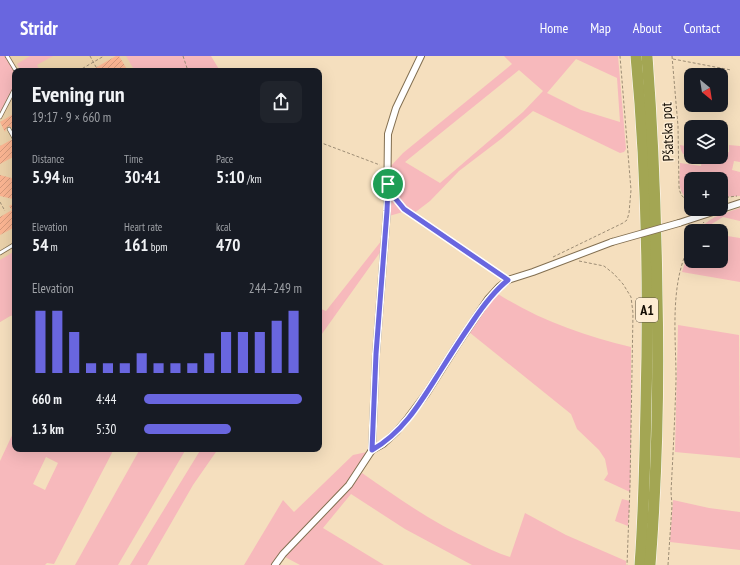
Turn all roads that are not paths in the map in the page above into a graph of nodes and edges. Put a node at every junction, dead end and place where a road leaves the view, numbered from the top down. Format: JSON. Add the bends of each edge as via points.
{"nodes":[{"id":1,"x":7,"y":56,"type":"edge"},
{"id":2,"x":421,"y":56,"type":"edge"},
{"id":3,"x":636,"y":56,"type":"edge"},
{"id":4,"x":647,"y":56,"type":"edge"},
{"id":5,"x":14,"y":68,"type":"edge"},
{"id":6,"x":12,"y":94,"type":"edge"},
{"id":7,"x":1,"y":116,"type":"edge"},
{"id":8,"x":4,"y":120,"type":"dead end"},
{"id":9,"x":9,"y":129,"type":"dead end"},
{"id":10,"x":12,"y":134,"type":"edge"},
{"id":11,"x":740,"y":203,"type":"edge"},
{"id":12,"x":12,"y":246,"type":"edge"},
{"id":13,"x":0,"y":253,"type":"edge"},
{"id":14,"x":372,"y":450,"type":"junction"},
{"id":15,"x":275,"y":565,"type":"edge"},
{"id":16,"x":640,"y":565,"type":"edge"},
{"id":17,"x":650,"y":565,"type":"edge"}],
"edges":[{"from":1,"to":5,"type":"lane"},
{"from":2,"to":14,"type":"street","via":[[404,90],[388,134],[387,211],[376,354]]},
{"from":3,"to":16,"type":"highway","number":"A1","via":[[647,230],[645,459]]},
{"from":4,"to":17,"type":"highway","number":"A1","via":[[656,222],[658,366]]},
{"from":6,"to":7,"type":"lane"},
{"from":7,"to":8,"type":"lane"},
{"from":9,"to":10,"type":"lane"},
{"from":11,"to":14,"type":"street","bridge":true,"via":[[708,215],[612,242],[508,280],[488,299],[408,418],[383,444]]},
{"from":12,"to":13,"type":"lane"},
{"from":14,"to":15,"type":"street","via":[[349,485]]}]}
